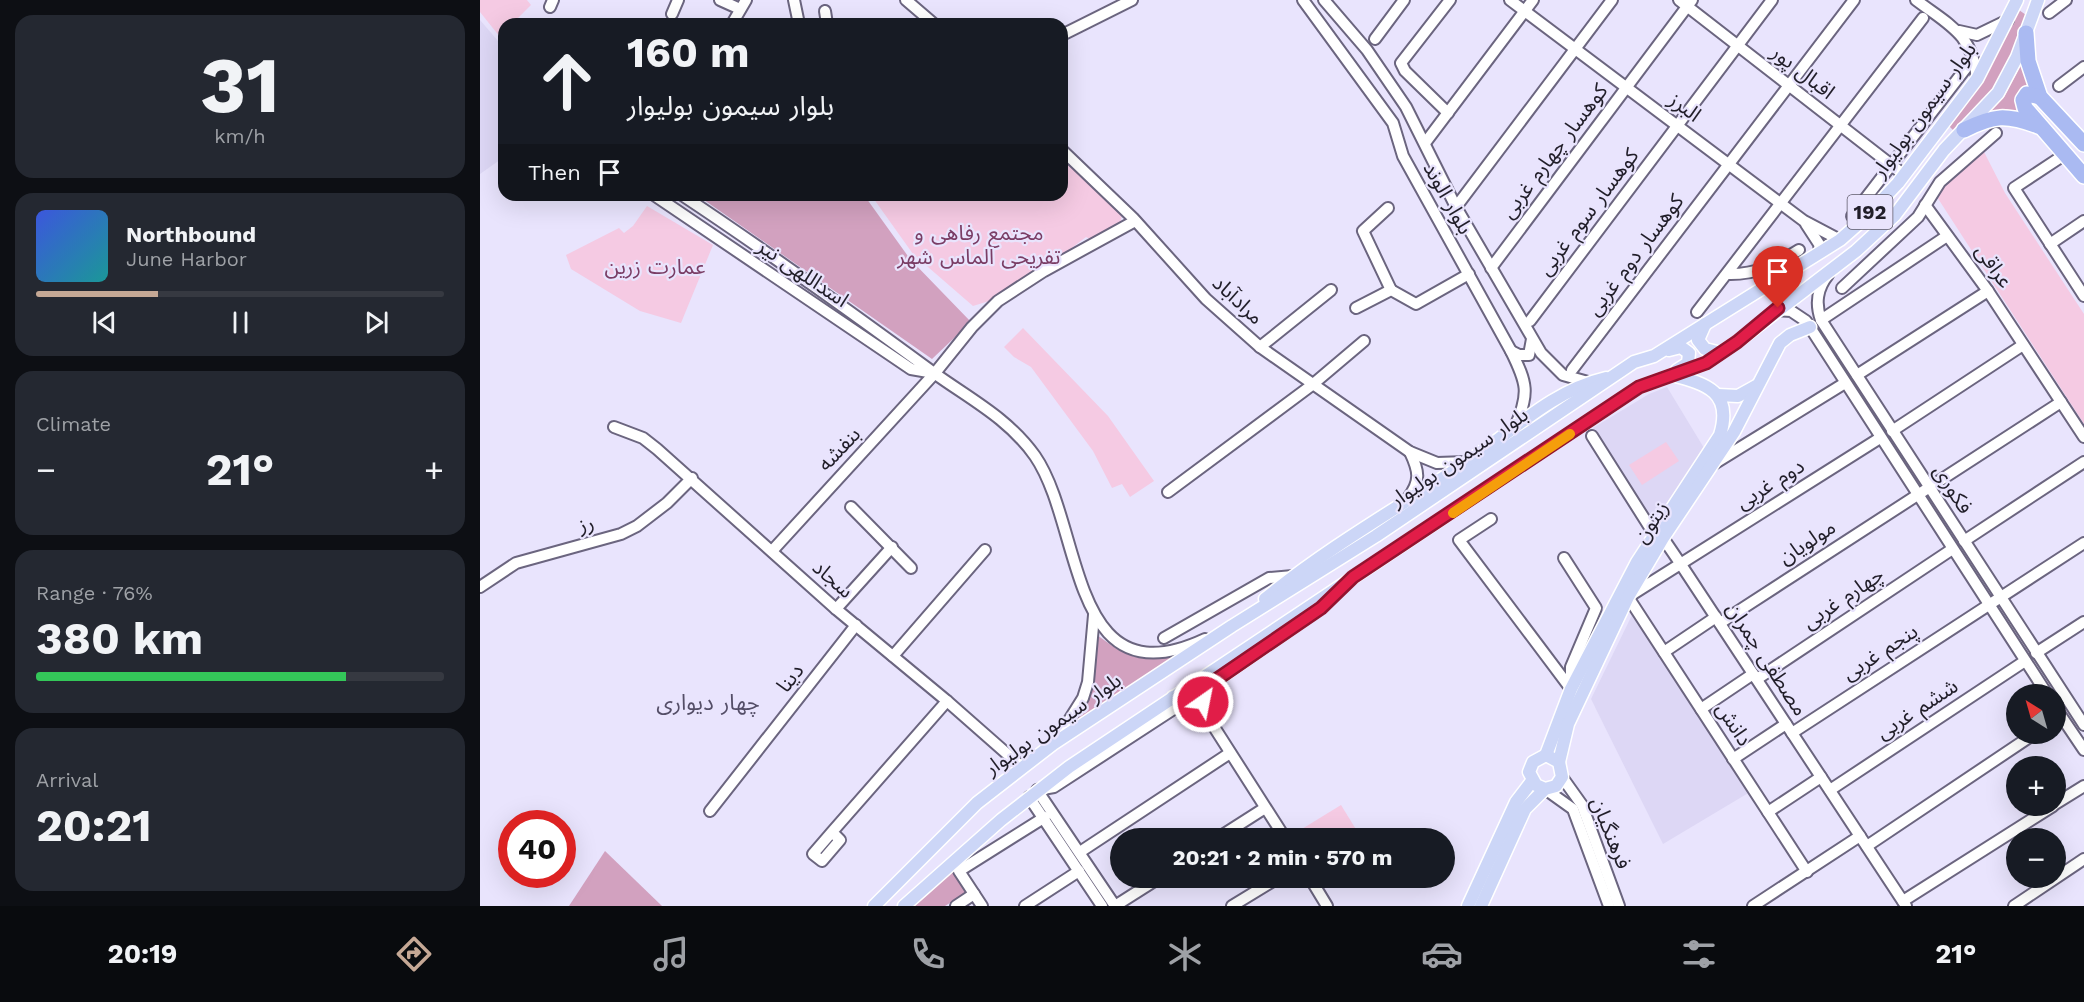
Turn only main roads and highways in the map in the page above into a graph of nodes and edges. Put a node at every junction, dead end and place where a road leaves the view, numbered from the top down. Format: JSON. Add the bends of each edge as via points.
{"nodes":[{"id":1,"x":2017,"y":0,"type":"edge"},
{"id":2,"x":2038,"y":0,"type":"edge"},
{"id":3,"x":2026,"y":33,"type":"junction"},
{"id":4,"x":2040,"y":97,"type":"junction"},
{"id":5,"x":2040,"y":127,"type":"junction"},
{"id":6,"x":1964,"y":130,"type":"junction"},
{"id":7,"x":2084,"y":144,"type":"edge"},
{"id":8,"x":2064,"y":154,"type":"junction"},
{"id":9,"x":2084,"y":176,"type":"edge"},
{"id":10,"x":2084,"y":185,"type":"edge"},
{"id":11,"x":1706,"y":324,"type":"junction"},
{"id":12,"x":1810,"y":327,"type":"road end"},
{"id":13,"x":1721,"y":353,"type":"junction"},
{"id":14,"x":1654,"y":356,"type":"junction"},
{"id":15,"x":1671,"y":375,"type":"junction"},
{"id":16,"x":1613,"y":376,"type":"junction"},
{"id":17,"x":1758,"y":385,"type":"junction"},
{"id":18,"x":1718,"y":394,"type":"junction"},
{"id":19,"x":1658,"y":536,"type":"junction"},
{"id":20,"x":1353,"y":577,"type":"junction"},
{"id":21,"x":1232,"y":626,"type":"junction"},
{"id":22,"x":1173,"y":697,"type":"junction"},
{"id":23,"x":1546,"y":755,"type":"junction"},
{"id":24,"x":1559,"y":762,"type":"junction"},
{"id":25,"x":1532,"y":781,"type":"junction"},
{"id":26,"x":1545,"y":789,"type":"junction"},
{"id":27,"x":874,"y":906,"type":"edge"},
{"id":28,"x":904,"y":906,"type":"edge"},
{"id":29,"x":1468,"y":906,"type":"edge"},
{"id":30,"x":1481,"y":906,"type":"edge"}],
"edges":[{"from":1,"to":11,"type":"main road","name":"بلوار سیمون بولیوار","number":"192","via":[[1977,79],[1865,218],[1840,240]]},
{"from":2,"to":3,"type":"main road","name":"بلوار سیمون بولیوار","number":"192"},
{"from":3,"to":4,"type":"highway","via":[[2028,61]]},
{"from":3,"to":6,"type":"main road","name":"بلوار سیمون بولیوار","number":"192","via":[[1998,93]]},
{"from":4,"to":5,"type":"highway","via":[[2026,94],[2023,100]]},
{"from":4,"to":7,"type":"highway"},
{"from":5,"to":6,"type":"highway","via":[[1999,117]]},
{"from":5,"to":8,"type":"highway"},
{"from":6,"to":13,"type":"main road","name":"بلوار سیمون بولیوار","number":"192","via":[[1895,214],[1831,270]]},
{"from":8,"to":9,"type":"highway"},
{"from":8,"to":10,"type":"main road"},
{"from":11,"to":13,"type":"main road","via":[[1698,340],[1705,349]]},
{"from":11,"to":14,"type":"main road","name":"بلوار سیمون بولیوار","number":"192"},
{"from":12,"to":17,"type":"main road","name":"زیتون","via":[[1780,343]]},
{"from":13,"to":15,"type":"main road","name":"بلوار سیمون بولیوار","number":"192","via":[[1706,363]]},
{"from":14,"to":15,"type":"main road","via":[[1678,347],[1687,350],[1688,363]]},
{"from":14,"to":16,"type":"main road","name":"بلوار سیمون بولیوار","number":"192","via":[[1634,362]]},
{"from":15,"to":18,"type":"main road","via":[[1699,382]]},
{"from":15,"to":20,"type":"main road","name":"بلوار سیمون بولیوار","number":"192","via":[[1639,387]]},
{"from":16,"to":21,"type":"main road","name":"بلوار سیمون بولیوار","number":"192","via":[[1376,536]]},
{"from":16,"to":21,"type":"main road","via":[[1588,382],[1554,399],[1467,462],[1293,576]]},
{"from":17,"to":18,"type":"main road","via":[[1738,396]]},
{"from":17,"to":19,"type":"main road","name":"زیتون","via":[[1712,466]]},
{"from":18,"to":19,"type":"main road","name":"زیتون","via":[[1724,408],[1720,435]]},
{"from":19,"to":23,"type":"main road","name":"زیتون","via":[[1572,689]]},
{"from":19,"to":24,"type":"main road","name":"زیتون","via":[[1568,724]]},
{"from":20,"to":22,"type":"main road","name":"بلوار سیمون بولیوار","number":"192"},
{"from":20,"to":22,"type":"main road","via":[[1321,608],[1186,701]]},
{"from":21,"to":27,"type":"main road","name":"بلوار سیمون بولیوار","number":"192","via":[[1022,768],[949,830]]},
{"from":22,"to":28,"type":"main road","name":"بلوار سیمون بولیوار","number":"192","via":[[1033,793]]},
{"from":23,"to":24,"type":"main road"},
{"from":23,"to":25,"type":"main road","via":[[1533,762],[1529,772]]},
{"from":24,"to":26,"type":"main road","via":[[1562,777],[1556,786]]},
{"from":25,"to":26,"type":"main road"},
{"from":25,"to":29,"type":"main road","via":[[1516,802]]},
{"from":26,"to":30,"type":"main road","via":[[1525,809]]}]}
